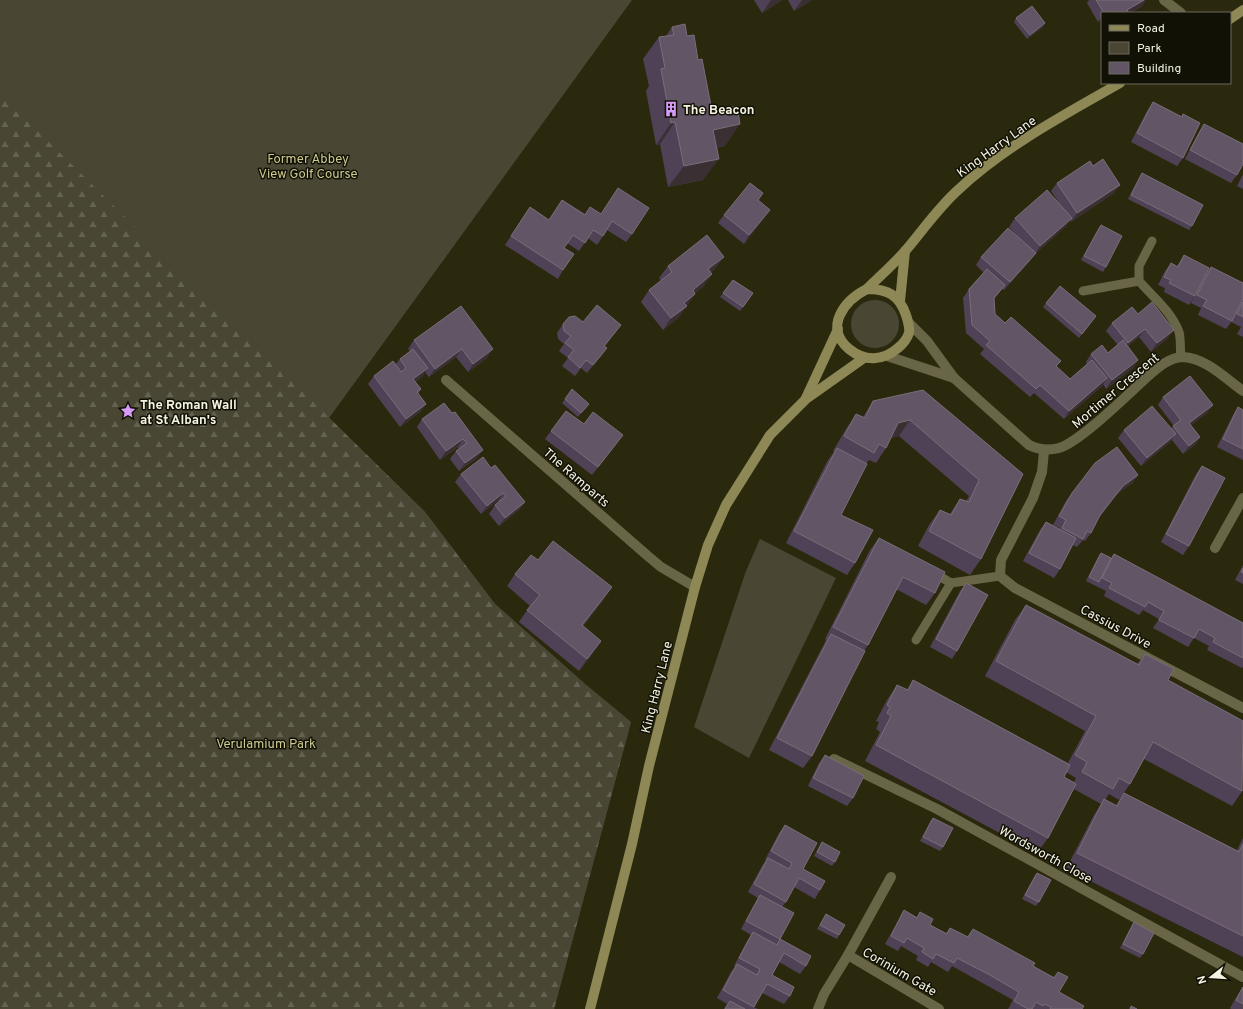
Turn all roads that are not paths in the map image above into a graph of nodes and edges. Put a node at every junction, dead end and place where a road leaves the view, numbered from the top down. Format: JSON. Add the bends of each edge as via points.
{"nodes":[{"id":1,"x":1164,"y":0,"type":"edge"},
{"id":2,"x":1243,"y":10,"type":"edge"},
{"id":3,"x":1180,"y":12,"type":"edge"},
{"id":4,"x":1231,"y":18,"type":"edge"},
{"id":5,"x":1118,"y":84,"type":"edge"},
{"id":6,"x":1152,"y":241,"type":"dead end"},
{"id":7,"x":905,"y":251,"type":"junction"},
{"id":8,"x":1139,"y":281,"type":"junction"},
{"id":9,"x":867,"y":289,"type":"junction"},
{"id":10,"x":1083,"y":291,"type":"dead end"},
{"id":11,"x":900,"y":301,"type":"junction"},
{"id":12,"x":908,"y":322,"type":"junction"},
{"id":13,"x":838,"y":329,"type":"junction"},
{"id":14,"x":887,"y":356,"type":"junction"},
{"id":15,"x":1181,"y":357,"type":"junction"},
{"id":16,"x":864,"y":358,"type":"junction"},
{"id":17,"x":954,"y":378,"type":"junction"},
{"id":18,"x":446,"y":380,"type":"dead end"},
{"id":19,"x":1243,"y":391,"type":"edge"},
{"id":20,"x":806,"y":398,"type":"junction"},
{"id":21,"x":1044,"y":450,"type":"junction"},
{"id":22,"x":1243,"y":498,"type":"edge"},
{"id":23,"x":1215,"y":548,"type":"dead end"},
{"id":24,"x":925,"y":568,"type":"edge"},
{"id":25,"x":1000,"y":576,"type":"junction"},
{"id":26,"x":951,"y":583,"type":"junction"},
{"id":27,"x":695,"y":586,"type":"junction"},
{"id":28,"x":916,"y":640,"type":"dead end"},
{"id":29,"x":1243,"y":708,"type":"edge"},
{"id":30,"x":834,"y":758,"type":"edge"},
{"id":31,"x":891,"y":878,"type":"dead end"},
{"id":32,"x":848,"y":956,"type":"junction"},
{"id":33,"x":1243,"y":977,"type":"edge"},
{"id":34,"x":590,"y":1009,"type":"edge"},
{"id":35,"x":818,"y":1009,"type":"edge"},
{"id":36,"x":939,"y":1009,"type":"edge"}],
"edges":[{"from":1,"to":3,"type":"street"},
{"from":2,"to":4,"type":"street"},
{"from":5,"to":7,"type":"street","name":"King Harry Lane","via":[[1044,126],[978,173],[934,214]]},
{"from":6,"to":8,"type":"lane","via":[[1139,266]]},
{"from":7,"to":9,"type":"street","name":"King Harry Lane"},
{"from":7,"to":11,"type":"street"},
{"from":8,"to":10,"type":"lane"},
{"from":8,"to":15,"type":"lane","via":[[1165,307],[1173,319],[1179,334]]},
{"from":9,"to":11,"type":"street","via":[[885,291]]},
{"from":9,"to":13,"type":"street","via":[[846,303],[839,313]]},
{"from":11,"to":12,"type":"street"},
{"from":12,"to":14,"type":"street","via":[[908,334],[904,343]]},
{"from":12,"to":17,"type":"street","via":[[927,341]]},
{"from":13,"to":16,"type":"street","via":[[847,347]]},
{"from":13,"to":20,"type":"street","name":"King Harry Lane"},
{"from":14,"to":16,"type":"street","via":[[878,359]]},
{"from":14,"to":17,"type":"street"},
{"from":15,"to":19,"type":"street","name":"Mortimer Crescent","via":[[1196,359],[1207,365]]},
{"from":15,"to":21,"type":"street","name":"Mortimer Crescent","via":[[1161,366],[1079,437],[1059,448]]},
{"from":16,"to":20,"type":"street","name":"King Harry Lane"},
{"from":17,"to":21,"type":"street","via":[[1029,445]]},
{"from":18,"to":27,"type":"street","name":"The Ramparts","via":[[653,560]]},
{"from":20,"to":27,"type":"street","name":"King Harry Lane","via":[[770,435],[749,466],[726,505],[708,545]]},
{"from":21,"to":25,"type":"street","via":[[1042,472],[1033,498],[1002,560]]},
{"from":22,"to":23,"type":"street"},
{"from":24,"to":26,"type":"lane"},
{"from":25,"to":26,"type":"lane"},
{"from":25,"to":29,"type":"street","name":"Cassius Drive","via":[[1014,588]]},
{"from":26,"to":28,"type":"lane"},
{"from":27,"to":34,"type":"street","name":"King Harry Lane"},
{"from":30,"to":33,"type":"street","name":"Wordsworth Close","via":[[937,809]]},
{"from":31,"to":32,"type":"street","name":"Corinium Gate"},
{"from":32,"to":35,"type":"street","name":"Corinium Gate","via":[[824,994]]},
{"from":32,"to":36,"type":"street","name":"Corinium Gate"}]}
